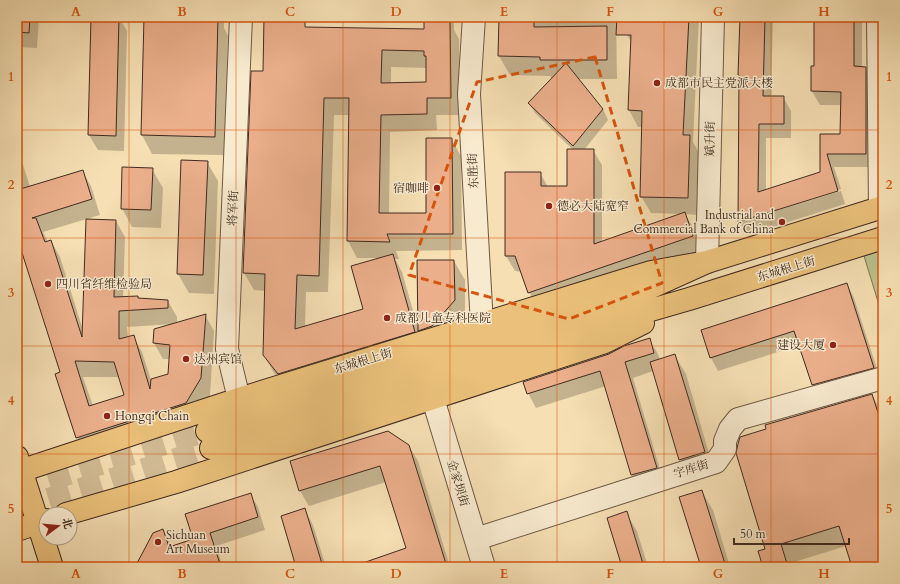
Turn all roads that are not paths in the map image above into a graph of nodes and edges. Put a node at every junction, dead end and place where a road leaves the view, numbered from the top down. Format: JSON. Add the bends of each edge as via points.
{"nodes":[{"id":1,"x":241,"y":17,"type":"edge"},
{"id":2,"x":474,"y":17,"type":"edge"},
{"id":3,"x":713,"y":17,"type":"edge"},
{"id":4,"x":878,"y":17,"type":"edge"},
{"id":5,"x":881,"y":207,"type":"edge"},
{"id":6,"x":883,"y":238,"type":"edge"},
{"id":7,"x":707,"y":262,"type":"junction"},
{"id":8,"x":689,"y":299,"type":"junction"},
{"id":9,"x":482,"y":325,"type":"junction"},
{"id":10,"x":883,"y":378,"type":"edge"},
{"id":11,"x":239,"y":399,"type":"junction"},
{"id":12,"x":433,"y":399,"type":"junction"},
{"id":13,"x":19,"y":466,"type":"edge"},
{"id":14,"x":38,"y":511,"type":"edge"},
{"id":15,"x":78,"y":511,"type":"edge"},
{"id":16,"x":38,"y":522,"type":"edge"},
{"id":17,"x":17,"y":530,"type":"edge"},
{"id":18,"x":476,"y":539,"type":"junction"},
{"id":19,"x":47,"y":546,"type":"edge"},
{"id":20,"x":52,"y":567,"type":"edge"},
{"id":21,"x":484,"y":567,"type":"edge"}],
"edges":[{"from":1,"to":11,"type":"street","name":"将军街","via":[[227,349]]},
{"from":2,"to":9,"type":"street","name":"东胜街","via":[[469,94]]},
{"from":3,"to":7,"type":"street","name":"斌升街"},
{"from":4,"to":5,"type":"street"},
{"from":5,"to":7,"type":"main road","name":"东城根上街"},
{"from":6,"to":8,"type":"main road","name":"东城根上街"},
{"from":7,"to":8,"type":"main road","name":"东城根上街","via":[[645,290],[209,440]]},
{"from":7,"to":9,"type":"main road","name":"东城根上街","via":[[651,272]]},
{"from":8,"to":12,"type":"main road","name":"东城根上街","via":[[606,342]]},
{"from":9,"to":11,"type":"main road","name":"东城根上街"},
{"from":10,"to":18,"type":"street","name":"字库街","via":[[738,419],[730,429],[725,449],[716,462]]},
{"from":11,"to":13,"type":"main road","name":"东城根上街"},
{"from":12,"to":15,"type":"main road","name":"东城根上街","via":[[176,482]]},
{"from":12,"to":18,"type":"street","name":"金家坝街"},
{"from":13,"to":14,"type":"main road"},
{"from":16,"to":17,"type":"main road"},
{"from":18,"to":21,"type":"street","name":"金家坝街"},
{"from":19,"to":20,"type":"main road"}]}
